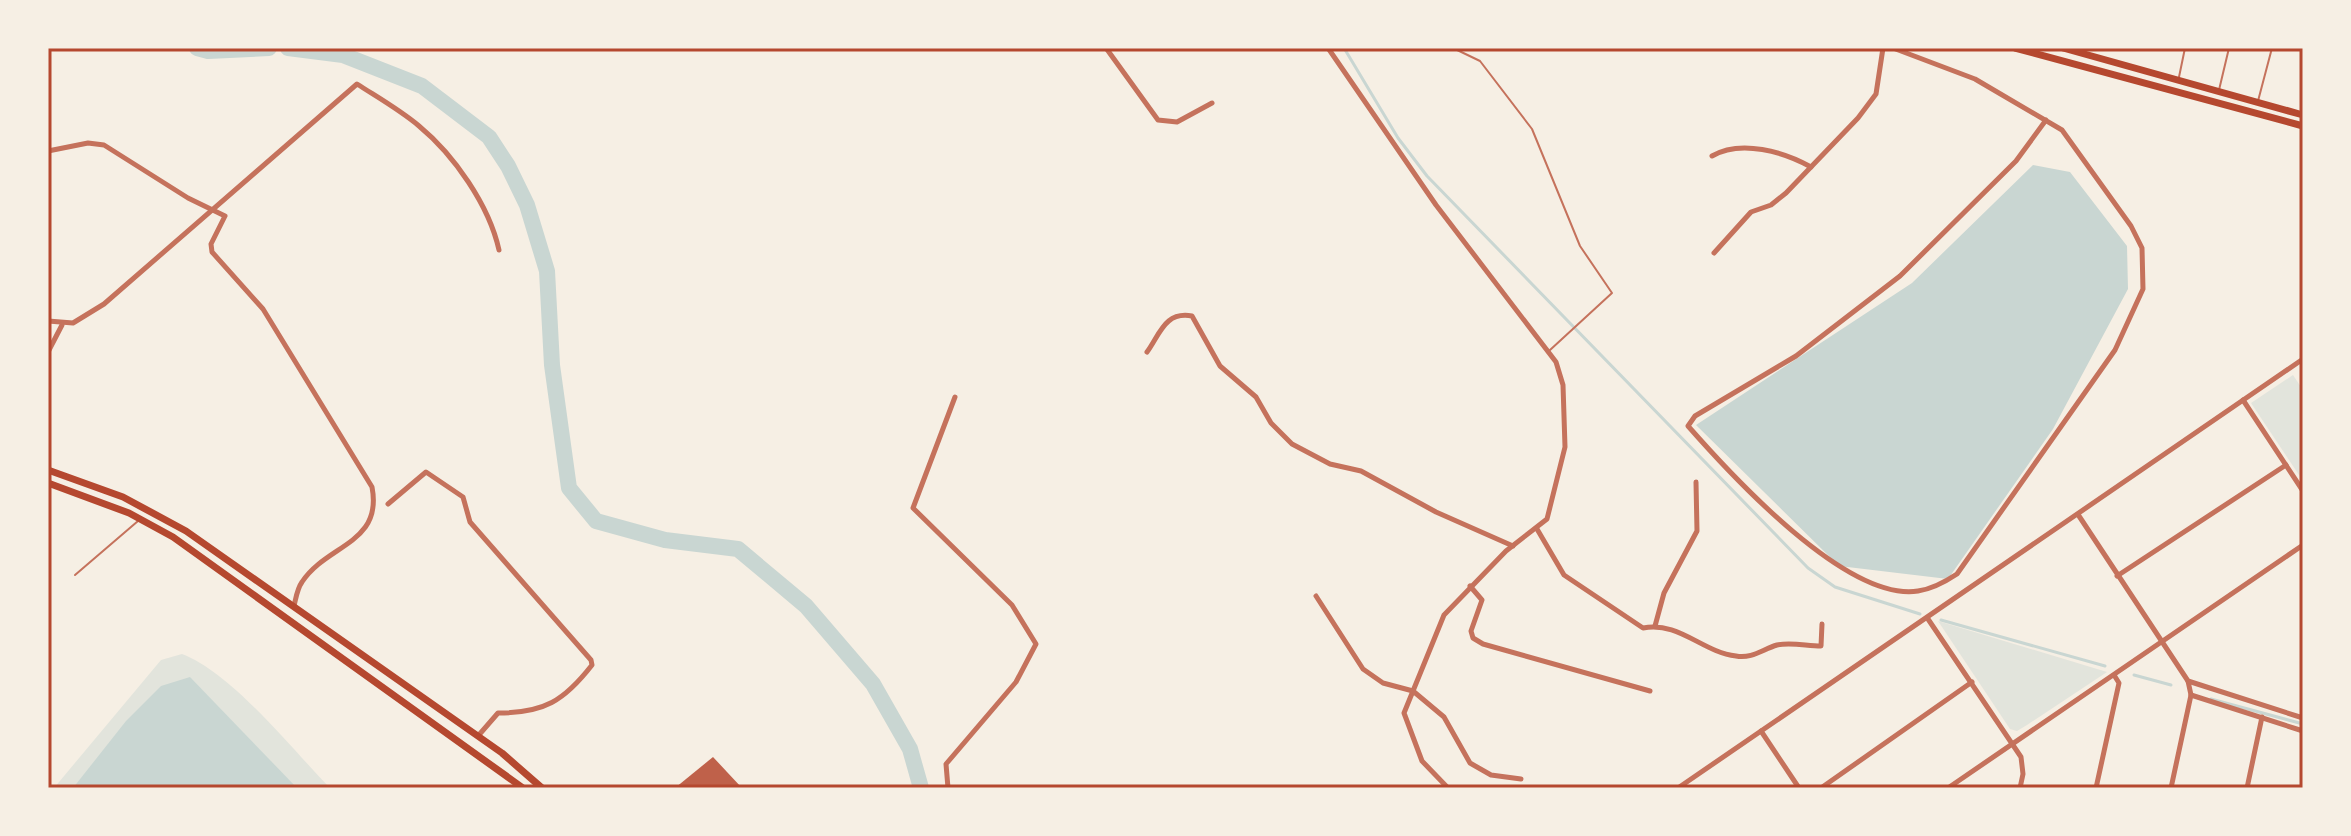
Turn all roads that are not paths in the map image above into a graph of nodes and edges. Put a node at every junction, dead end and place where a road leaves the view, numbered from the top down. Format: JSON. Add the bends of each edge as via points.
{"nodes":[{"id":1,"x":1106,"y":48,"type":"edge"},
{"id":2,"x":1328,"y":48,"type":"edge"},
{"id":3,"x":1453,"y":48,"type":"edge"},
{"id":4,"x":1883,"y":48,"type":"edge"},
{"id":5,"x":1893,"y":48,"type":"edge"},
{"id":6,"x":2015,"y":48,"type":"edge"},
{"id":7,"x":2063,"y":48,"type":"edge"},
{"id":8,"x":2185,"y":48,"type":"edge"},
{"id":9,"x":2229,"y":48,"type":"edge"},
{"id":10,"x":2272,"y":48,"type":"edge"},
{"id":11,"x":2177,"y":82,"type":"junction"},
{"id":12,"x":2219,"y":93,"type":"junction"},
{"id":13,"x":2175,"y":94,"type":"junction"},
{"id":14,"x":2303,"y":99,"type":"edge"},
{"id":15,"x":1212,"y":103,"type":"dead end"},
{"id":16,"x":2257,"y":103,"type":"junction"},
{"id":17,"x":2255,"y":113,"type":"junction"},
{"id":18,"x":2302,"y":114,"type":"edge"},
{"id":19,"x":2046,"y":120,"type":"junction"},
{"id":20,"x":2303,"y":126,"type":"edge"},
{"id":21,"x":48,"y":151,"type":"edge"},
{"id":22,"x":1712,"y":156,"type":"dead end"},
{"id":23,"x":1811,"y":167,"type":"junction"},
{"id":24,"x":213,"y":211,"type":"junction"},
{"id":25,"x":499,"y":250,"type":"dead end"},
{"id":26,"x":1714,"y":253,"type":"dead end"},
{"id":27,"x":48,"y":321,"type":"edge"},
{"id":28,"x":62,"y":325,"type":"junction"},
{"id":29,"x":1549,"y":351,"type":"junction"},
{"id":30,"x":48,"y":352,"type":"edge"},
{"id":31,"x":1147,"y":352,"type":"dead end"},
{"id":32,"x":2303,"y":359,"type":"edge"},
{"id":33,"x":955,"y":397,"type":"dead end"},
{"id":34,"x":2243,"y":400,"type":"junction"},
{"id":35,"x":2286,"y":465,"type":"junction"},
{"id":36,"x":48,"y":470,"type":"edge"},
{"id":37,"x":1696,"y":482,"type":"dead end"},
{"id":38,"x":48,"y":483,"type":"edge"},
{"id":39,"x":2303,"y":491,"type":"edge"},
{"id":40,"x":388,"y":504,"type":"dead end"},
{"id":41,"x":2079,"y":516,"type":"junction"},
{"id":42,"x":140,"y":519,"type":"junction"},
{"id":43,"x":1537,"y":529,"type":"junction"},
{"id":44,"x":2303,"y":545,"type":"edge"},
{"id":45,"x":1514,"y":547,"type":"junction"},
{"id":46,"x":75,"y":575,"type":"dead end"},
{"id":47,"x":2117,"y":576,"type":"junction"},
{"id":48,"x":1470,"y":586,"type":"junction"},
{"id":49,"x":1316,"y":596,"type":"dead end"},
{"id":50,"x":294,"y":606,"type":"junction"},
{"id":51,"x":287,"y":617,"type":"junction"},
{"id":52,"x":1928,"y":619,"type":"junction"},
{"id":53,"x":1822,"y":624,"type":"dead end"},
{"id":54,"x":1655,"y":626,"type":"junction"},
{"id":55,"x":2162,"y":640,"type":"junction"},
{"id":56,"x":2114,"y":675,"type":"junction"},
{"id":57,"x":2188,"y":681,"type":"junction"},
{"id":58,"x":1972,"y":682,"type":"junction"},
{"id":59,"x":1413,"y":691,"type":"junction"},
{"id":60,"x":1650,"y":691,"type":"dead end"},
{"id":61,"x":2191,"y":695,"type":"junction"},
{"id":62,"x":2262,"y":717,"type":"junction"},
{"id":63,"x":2303,"y":718,"type":"edge"},
{"id":64,"x":1761,"y":731,"type":"junction"},
{"id":65,"x":2303,"y":731,"type":"edge"},
{"id":66,"x":478,"y":736,"type":"junction"},
{"id":67,"x":2013,"y":743,"type":"junction"},
{"id":68,"x":1521,"y":779,"type":"dead end"},
{"id":69,"x":523,"y":788,"type":"edge"},
{"id":70,"x":542,"y":788,"type":"edge"},
{"id":71,"x":948,"y":788,"type":"edge"},
{"id":72,"x":1448,"y":788,"type":"edge"},
{"id":73,"x":1678,"y":788,"type":"edge"},
{"id":74,"x":1799,"y":788,"type":"edge"},
{"id":75,"x":1821,"y":788,"type":"edge"},
{"id":76,"x":1948,"y":788,"type":"edge"},
{"id":77,"x":2020,"y":788,"type":"edge"},
{"id":78,"x":2096,"y":788,"type":"edge"},
{"id":79,"x":2171,"y":788,"type":"edge"},
{"id":80,"x":2247,"y":788,"type":"edge"}],
"edges":[{"from":1,"to":15,"type":"street","via":[[1158,120],[1177,122]]},
{"from":2,"to":29,"type":"street","via":[[1436,205]]},
{"from":3,"to":29,"type":"lane","via":[[1480,61],[1532,129],[1580,246],[1612,293]]},
{"from":4,"to":23,"type":"street","via":[[1876,94]]},
{"from":5,"to":19,"type":"street","via":[[1975,79]]},
{"from":6,"to":13,"type":"main road"},
{"from":7,"to":11,"type":"main road"},
{"from":8,"to":11,"type":"lane"},
{"from":9,"to":12,"type":"lane"},
{"from":10,"to":16,"type":"lane"},
{"from":11,"to":12,"type":"main road"},
{"from":11,"to":13,"type":"lane"},
{"from":12,"to":16,"type":"main road"},
{"from":13,"to":17,"type":"main road"},
{"from":14,"to":18,"type":"lane"},
{"from":16,"to":17,"type":"lane"},
{"from":16,"to":18,"type":"main road"},
{"from":17,"to":20,"type":"main road"},
{"from":19,"to":19,"type":"street","via":[[2070,140],[2142,248],[2143,289],[2133,318],[1957,574],[1915,592],[1848,574],[1763,502],[1688,426],[1695,416],[1796,356],[1900,276],[2016,161]]},
{"from":21,"to":24,"type":"street","via":[[104,145]]},
{"from":22,"to":23,"type":"street","via":[[1735,148],[1772,151]]},
{"from":23,"to":26,"type":"street","via":[[1771,205],[1751,212]]},
{"from":24,"to":25,"type":"street","via":[[357,84],[420,126],[451,159],[494,228]]},
{"from":24,"to":28,"type":"street","via":[[104,304]]},
{"from":24,"to":50,"type":"street","via":[[225,216],[212,252],[263,309],[372,487],[376,504],[370,525],[305,578]]},
{"from":27,"to":28,"type":"street"},
{"from":28,"to":30,"type":"street"},
{"from":29,"to":43,"type":"street","via":[[1563,385],[1565,447],[1547,519]]},
{"from":31,"to":45,"type":"street","via":[[1164,324],[1181,314],[1192,316],[1220,366],[1256,397],[1292,444],[1330,464],[1361,471]]},
{"from":32,"to":34,"type":"street"},
{"from":33,"to":71,"type":"street","via":[[913,508],[1012,605],[1036,644],[1016,682],[946,764]]},
{"from":34,"to":35,"type":"street"},
{"from":34,"to":41,"type":"street"},
{"from":35,"to":39,"type":"street"},
{"from":35,"to":47,"type":"street"},
{"from":36,"to":50,"type":"main road","via":[[147,508]]},
{"from":37,"to":54,"type":"street","via":[[1697,531],[1664,593]]},
{"from":38,"to":42,"type":"main road"},
{"from":40,"to":66,"type":"street","via":[[426,472],[463,497],[470,522],[591,660],[582,678],[550,705],[526,714],[498,713]]},
{"from":41,"to":47,"type":"street"},
{"from":41,"to":52,"type":"street"},
{"from":42,"to":46,"type":"lane"},
{"from":42,"to":51,"type":"main road"},
{"from":43,"to":45,"type":"street"},
{"from":43,"to":54,"type":"street","via":[[1564,575],[1643,628]]},
{"from":44,"to":55,"type":"street"},
{"from":45,"to":48,"type":"street"},
{"from":47,"to":55,"type":"street"},
{"from":48,"to":59,"type":"street","via":[[1444,615]]},
{"from":48,"to":60,"type":"street","via":[[1482,600],[1471,631],[1483,644]]},
{"from":49,"to":59,"type":"street","via":[[1363,669],[1383,683]]},
{"from":50,"to":51,"type":"main road"},
{"from":50,"to":66,"type":"main road"},
{"from":51,"to":69,"type":"main road"},
{"from":52,"to":58,"type":"street"},
{"from":52,"to":64,"type":"street"},
{"from":53,"to":54,"type":"street","via":[[1821,646],[1778,645],[1748,657]]},
{"from":55,"to":56,"type":"street"},
{"from":55,"to":57,"type":"street"},
{"from":56,"to":67,"type":"street"},
{"from":56,"to":78,"type":"street","via":[[2119,683]]},
{"from":57,"to":61,"type":"street"},
{"from":57,"to":63,"type":"street"},
{"from":58,"to":67,"type":"street"},
{"from":58,"to":75,"type":"street"},
{"from":59,"to":68,"type":"street","via":[[1449,722],[1470,763],[1491,775]]},
{"from":59,"to":72,"type":"street","via":[[1404,713],[1409,735],[1422,761]]},
{"from":61,"to":62,"type":"street"},
{"from":61,"to":79,"type":"street"},
{"from":62,"to":65,"type":"street"},
{"from":62,"to":80,"type":"street"},
{"from":64,"to":73,"type":"street"},
{"from":64,"to":74,"type":"street"},
{"from":66,"to":70,"type":"main road"},
{"from":67,"to":76,"type":"street"},
{"from":67,"to":77,"type":"street","via":[[2021,757]]}]}
